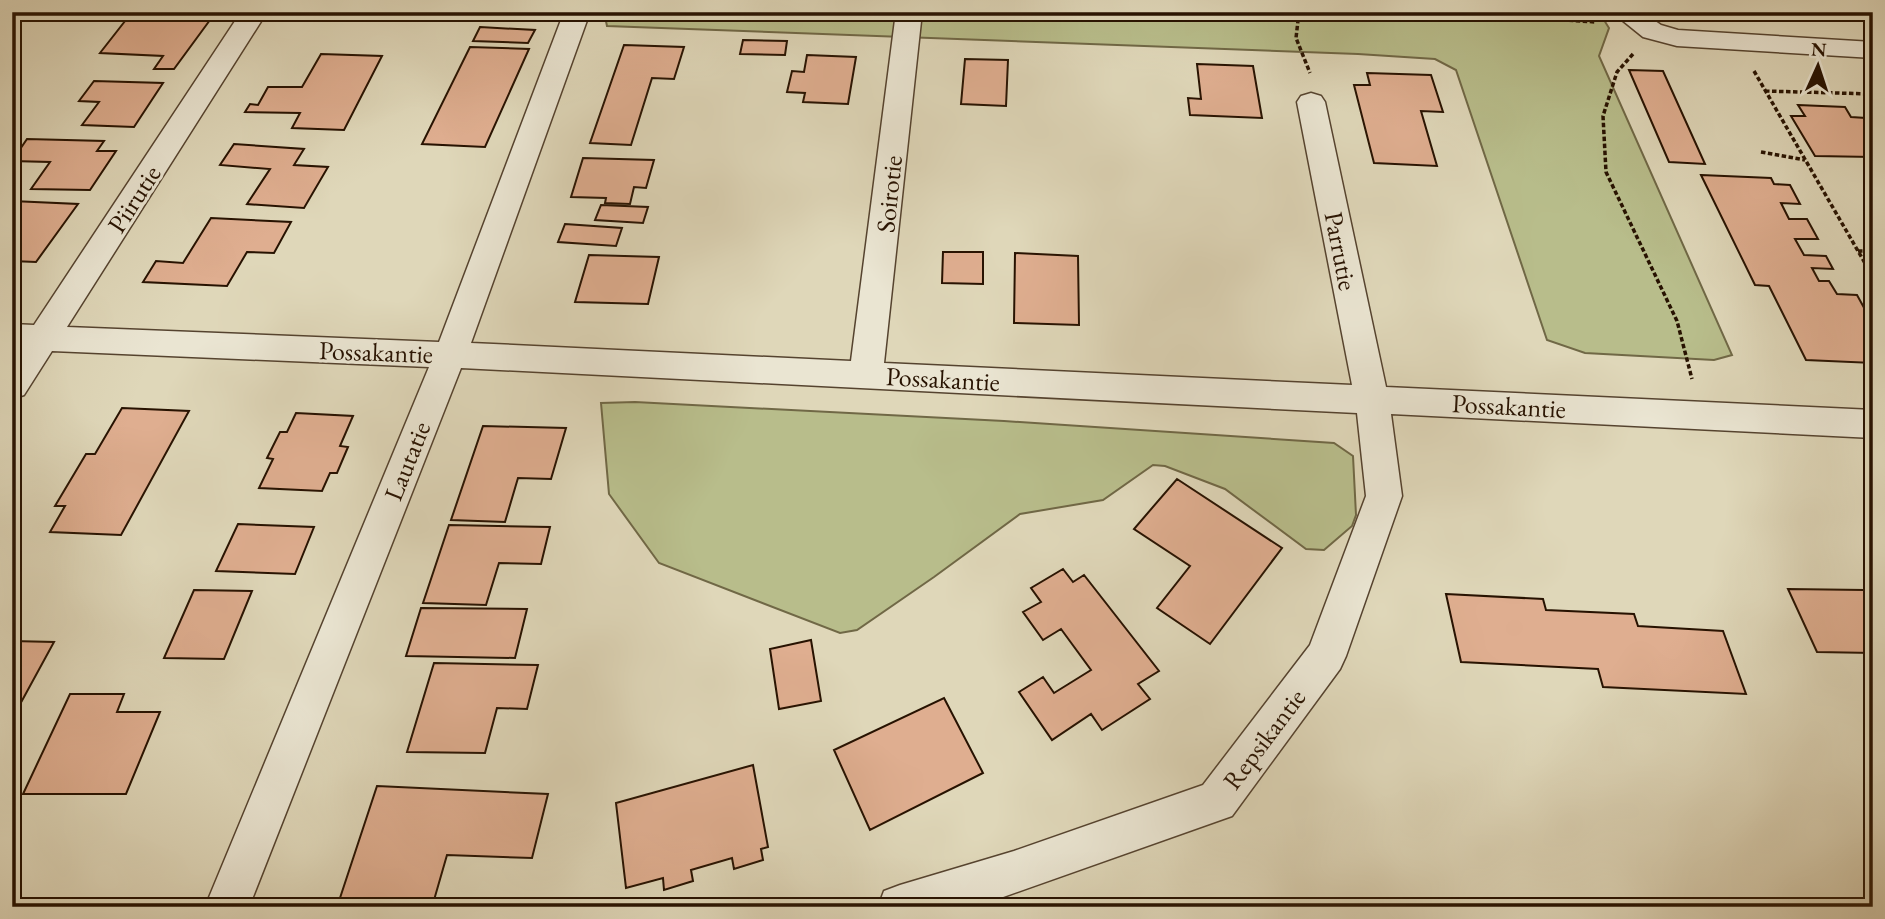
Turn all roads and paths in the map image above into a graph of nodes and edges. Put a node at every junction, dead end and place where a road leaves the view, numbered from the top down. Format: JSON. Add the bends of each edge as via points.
{"nodes":[{"id":1,"x":254,"y":12,"type":"edge"},
{"id":2,"x":577,"y":12,"type":"edge"},
{"id":3,"x":909,"y":12,"type":"edge"},
{"id":4,"x":1299,"y":12,"type":"edge"},
{"id":5,"x":1324,"y":12,"type":"edge"},
{"id":6,"x":1625,"y":12,"type":"edge"},
{"id":7,"x":1652,"y":31,"type":"junction"},
{"id":8,"x":1738,"y":43,"type":"junction"},
{"id":9,"x":1873,"y":50,"type":"edge"},
{"id":10,"x":1765,"y":91,"type":"junction"},
{"id":11,"x":1873,"y":94,"type":"edge"},
{"id":12,"x":1311,"y":102,"type":"joint"},
{"id":13,"x":1761,"y":152,"type":"dead end"},
{"id":14,"x":1805,"y":160,"type":"junction"},
{"id":15,"x":1858,"y":251,"type":"junction"},
{"id":16,"x":1873,"y":251,"type":"edge"},
{"id":17,"x":1873,"y":276,"type":"edge"},
{"id":18,"x":28,"y":338,"type":"edge"},
{"id":19,"x":450,"y":355,"type":"junction"},
{"id":20,"x":866,"y":376,"type":"junction"},
{"id":21,"x":1693,"y":380,"type":"dead end"},
{"id":22,"x":12,"y":386,"type":"edge"},
{"id":23,"x":1371,"y":400,"type":"junction"},
{"id":24,"x":1873,"y":424,"type":"edge"},
{"id":25,"x":227,"y":907,"type":"edge"},
{"id":26,"x":900,"y":907,"type":"edge"}],
"edges":[{"from":1,"to":18,"type":"street","name":"Piirutie"},
{"from":2,"to":19,"type":"street","name":"Lautatie"},
{"from":3,"to":20,"type":"street","name":"Soirotie"},
{"from":4,"to":12,"type":"path","via":[[1296,38],[1310,68]]},
{"from":5,"to":7,"type":"path","via":[[1584,19]]},
{"from":6,"to":7,"type":"street"},
{"from":7,"to":8,"type":"street"},
{"from":7,"to":21,"type":"path","via":[[1641,35],[1640,46],[1617,72],[1603,116],[1606,172],[1677,321]]},
{"from":8,"to":9,"type":"street"},
{"from":8,"to":10,"type":"path"},
{"from":10,"to":11,"type":"path"},
{"from":10,"to":14,"type":"path"},
{"from":12,"to":23,"type":"street","name":"Parrutie"},
{"from":13,"to":14,"type":"path"},
{"from":14,"to":15,"type":"path"},
{"from":15,"to":16,"type":"path"},
{"from":15,"to":17,"type":"path"},
{"from":18,"to":19,"type":"street","name":"Possakantie"},
{"from":18,"to":22,"type":"street","name":"Piirutie"},
{"from":19,"to":20,"type":"street","name":"Possakantie"},
{"from":19,"to":25,"type":"street","name":"Lautatie"},
{"from":20,"to":23,"type":"street","name":"Possakantie"},
{"from":23,"to":24,"type":"street","name":"Possakantie"},
{"from":23,"to":26,"type":"street","name":"Repsikantie","via":[[1384,496],[1326,656],[1217,801],[1014,873]]}]}
